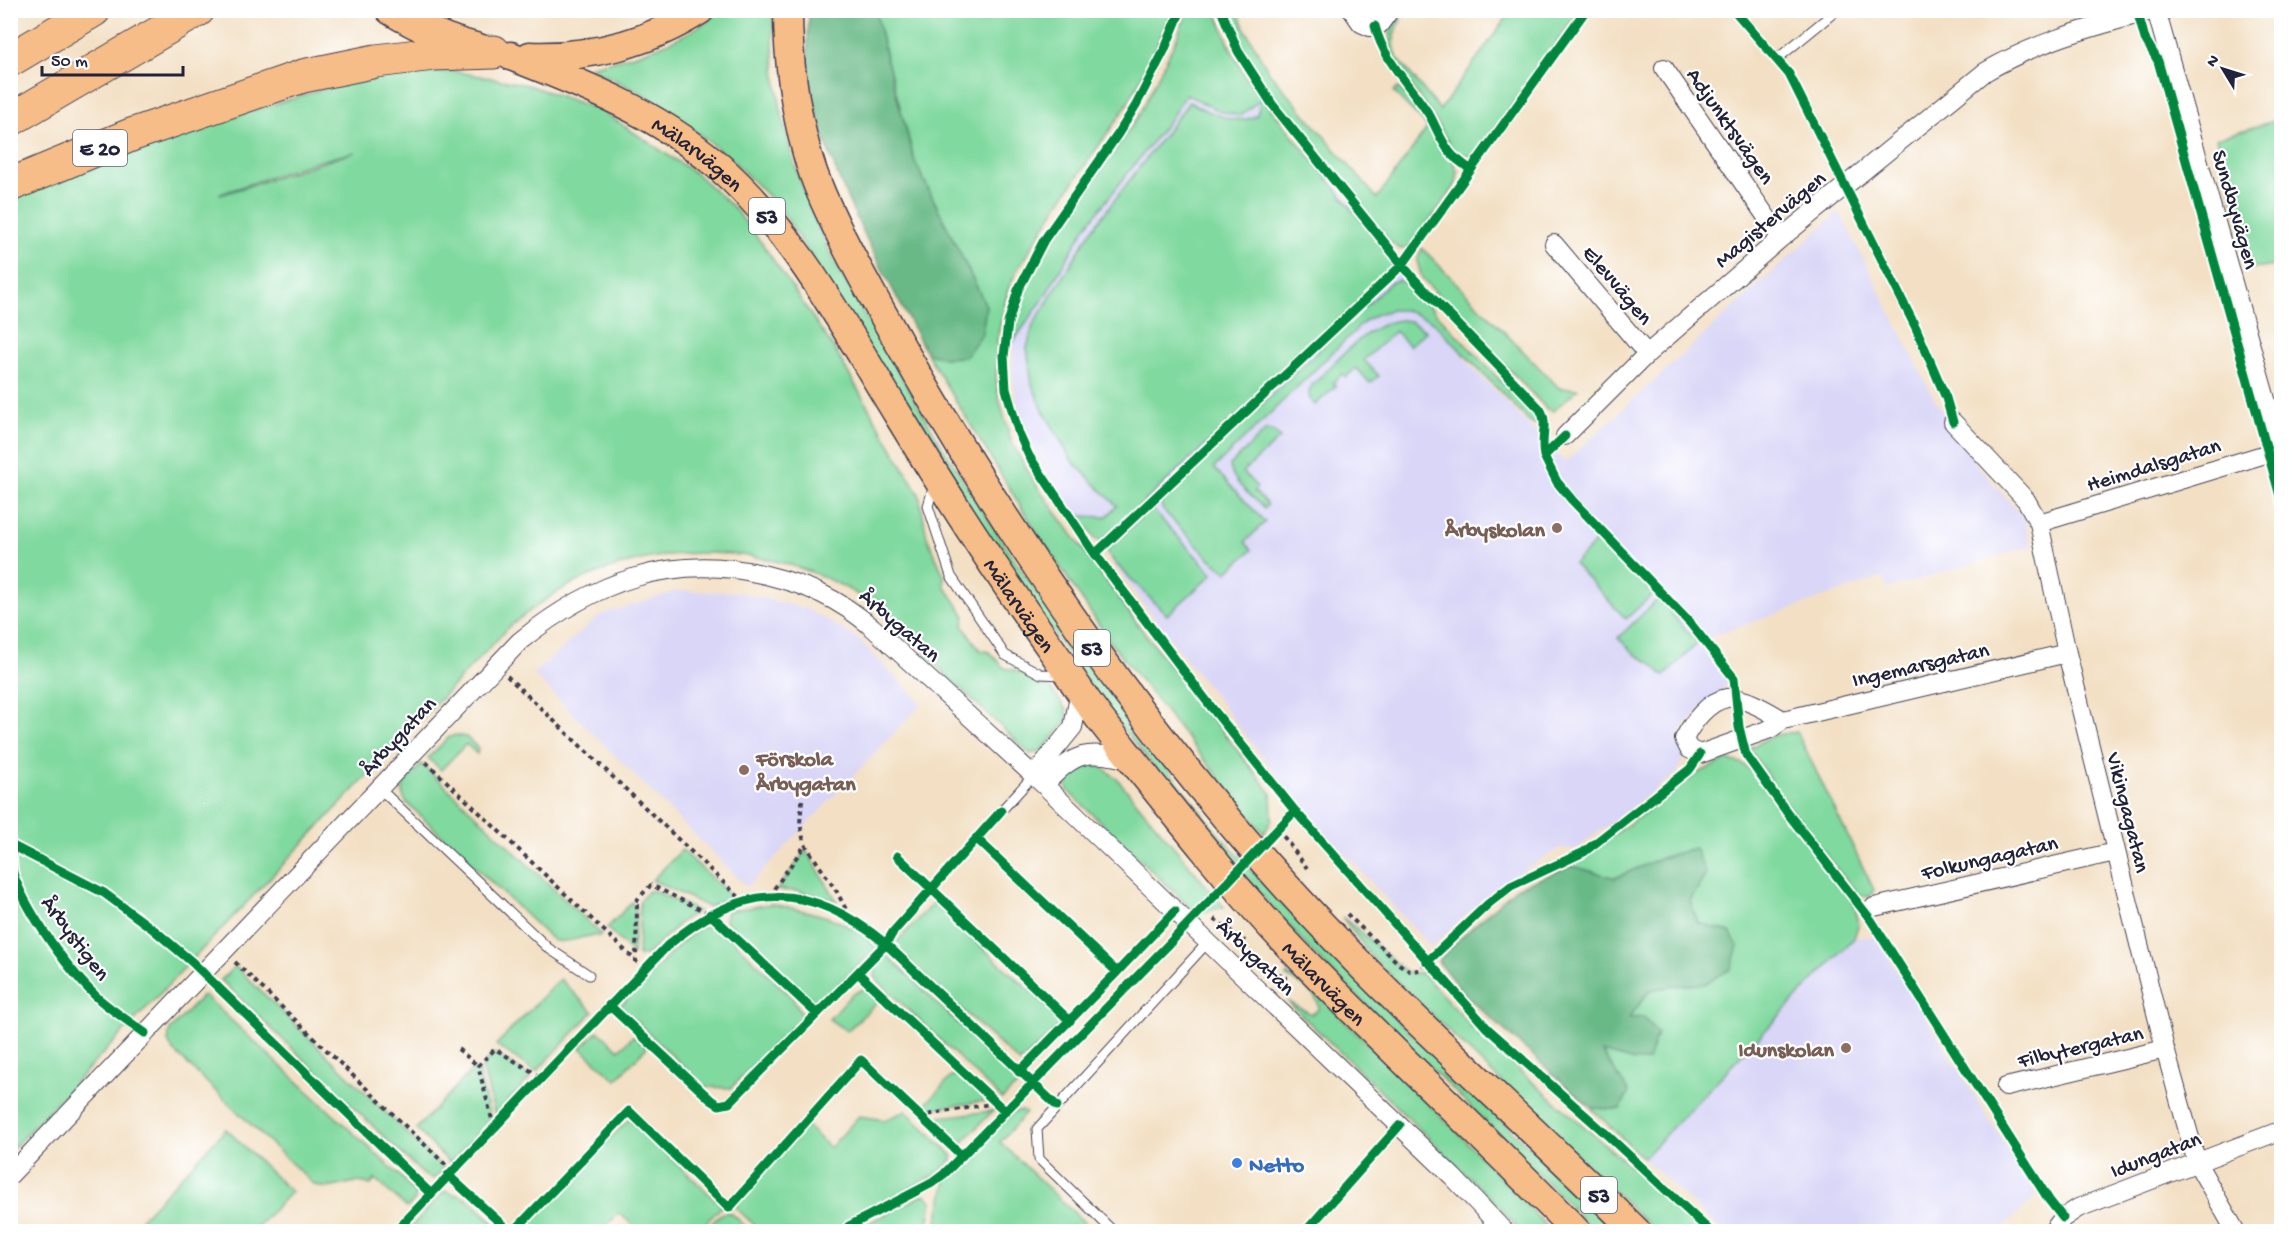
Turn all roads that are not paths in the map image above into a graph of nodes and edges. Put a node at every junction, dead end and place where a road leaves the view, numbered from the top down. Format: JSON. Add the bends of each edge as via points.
{"nodes":[{"id":1,"x":94,"y":10,"type":"edge"},
{"id":2,"x":198,"y":10,"type":"edge"},
{"id":3,"x":390,"y":10,"type":"edge"},
{"id":4,"x":700,"y":10,"type":"edge"},
{"id":5,"x":788,"y":10,"type":"edge"},
{"id":6,"x":1352,"y":10,"type":"edge"},
{"id":7,"x":1390,"y":10,"type":"edge"},
{"id":8,"x":1837,"y":10,"type":"edge"},
{"id":9,"x":2155,"y":10,"type":"edge"},
{"id":10,"x":503,"y":54,"type":"junction"},
{"id":11,"x":1777,"y":59,"type":"dead end"},
{"id":12,"x":10,"y":60,"type":"edge"},
{"id":13,"x":1664,"y":69,"type":"dead end"},
{"id":14,"x":10,"y":120,"type":"edge"},
{"id":15,"x":10,"y":185,"type":"edge"},
{"id":16,"x":1780,"y":238,"type":"junction"},
{"id":17,"x":1554,"y":244,"type":"dead end"},
{"id":18,"x":1647,"y":354,"type":"junction"},
{"id":19,"x":1953,"y":422,"type":"dead end"},
{"id":20,"x":1565,"y":436,"type":"dead end"},
{"id":21,"x":2281,"y":452,"type":"edge"},
{"id":22,"x":936,"y":477,"type":"junction"},
{"id":23,"x":2039,"y":523,"type":"junction"},
{"id":24,"x":2067,"y":653,"type":"junction"},
{"id":25,"x":1075,"y":683,"type":"junction"},
{"id":26,"x":1783,"y":720,"type":"junction"},
{"id":27,"x":1133,"y":760,"type":"junction"},
{"id":28,"x":1039,"y":780,"type":"junction"},
{"id":29,"x":380,"y":789,"type":"junction"},
{"id":30,"x":1001,"y":811,"type":"dead end"},
{"id":31,"x":2115,"y":852,"type":"junction"},
{"id":32,"x":1874,"y":907,"type":"dead end"},
{"id":33,"x":1208,"y":942,"type":"junction"},
{"id":34,"x":590,"y":975,"type":"dead end"},
{"id":35,"x":2165,"y":1049,"type":"junction"},
{"id":36,"x":2006,"y":1087,"type":"dead end"},
{"id":37,"x":2282,"y":1130,"type":"edge"},
{"id":38,"x":2197,"y":1163,"type":"junction"},
{"id":39,"x":10,"y":1175,"type":"edge"},
{"id":40,"x":1114,"y":1232,"type":"edge"},
{"id":41,"x":1505,"y":1232,"type":"edge"},
{"id":42,"x":1577,"y":1232,"type":"edge"},
{"id":43,"x":1637,"y":1232,"type":"edge"},
{"id":44,"x":2052,"y":1232,"type":"edge"},
{"id":45,"x":2236,"y":1232,"type":"edge"}],
"edges":[{"from":1,"to":12,"type":"highway"},
{"from":2,"to":14,"type":"highway"},
{"from":3,"to":10,"type":"main road","number":"53","via":[[452,42]]},
{"from":4,"to":10,"type":"main road","number":"53","via":[[627,46],[560,57]]},
{"from":5,"to":43,"type":"main road","name":"Mälarvägen","number":"53","via":[[788,52],[795,101],[808,157],[828,208],[917,375],[1041,574],[1146,719],[1284,884],[1396,1000]]},
{"from":6,"to":7,"type":"street","via":[[1361,23],[1370,27],[1379,25]]},
{"from":8,"to":11,"type":"lane"},
{"from":9,"to":16,"type":"street","name":"Magistervägen","via":[[2051,39],[2014,54],[1985,72]]},
{"from":9,"to":21,"type":"street","name":"Sundbyvägen"},
{"from":10,"to":15,"type":"highway","number":"E 20","via":[[434,54],[376,60],[303,76],[131,135]]},
{"from":10,"to":22,"type":"main road","name":"Mälarvägen","number":"53","via":[[623,102],[660,122],[744,191],[819,285]]},
{"from":13,"to":16,"type":"street","name":"Adjunktsvägen"},
{"from":16,"to":18,"type":"street","name":"Magistervägen"},
{"from":17,"to":18,"type":"street","name":"Elevvägen"},
{"from":18,"to":20,"type":"street","name":"Magistervägen"},
{"from":19,"to":23,"type":"street","name":"Vikingagatan","via":[[2026,500]]},
{"from":21,"to":23,"type":"street","name":"Heimdalsgatan"},
{"from":22,"to":25,"type":"main road","name":"Mälarvägen","number":"53"},
{"from":22,"to":25,"type":"lane","via":[[928,506],[951,576],[1005,655],[1041,674]]},
{"from":23,"to":24,"type":"street","name":"Vikingagatan"},
{"from":24,"to":26,"type":"street","name":"Ingemarsgatan"},
{"from":24,"to":31,"type":"street","name":"Vikingagatan"},
{"from":25,"to":27,"type":"main road","name":"Mälarvägen","number":"53"},
{"from":25,"to":28,"type":"street","via":[[1073,727]]},
{"from":26,"to":26,"type":"street","name":"Ingemarsgatan","via":[[1770,729],[1700,754],[1689,749],[1684,739],[1692,724],[1713,704],[1728,698],[1751,703]]},
{"from":27,"to":28,"type":"street","via":[[1093,753],[1074,757]]},
{"from":27,"to":42,"type":"main road","name":"Mälarvägen","number":"53","via":[[1209,856],[1294,950]]},
{"from":28,"to":29,"type":"street","name":"Årbygatan","via":[[848,607],[801,584],[736,568],[668,568],[591,594],[536,628]]},
{"from":28,"to":30,"type":"lane"},
{"from":28,"to":33,"type":"street","name":"Årbygatan"},
{"from":29,"to":34,"type":"lane","via":[[548,948]]},
{"from":29,"to":39,"type":"street","name":"Årbygatan"},
{"from":31,"to":32,"type":"street","name":"Folkungagatan"},
{"from":31,"to":35,"type":"street","name":"Vikingagatan"},
{"from":33,"to":40,"type":"lane","via":[[1037,1129],[1039,1159]]},
{"from":33,"to":41,"type":"street","name":"Årbygatan","via":[[1453,1177]]},
{"from":35,"to":36,"type":"street","name":"Filbytergatan"},
{"from":35,"to":38,"type":"street","name":"Vikingagatan"},
{"from":37,"to":38,"type":"street","name":"Idungatan"},
{"from":38,"to":44,"type":"street","name":"Idungatan","via":[[2078,1208]]},
{"from":38,"to":45,"type":"street","name":"Vikingagatan"}]}
